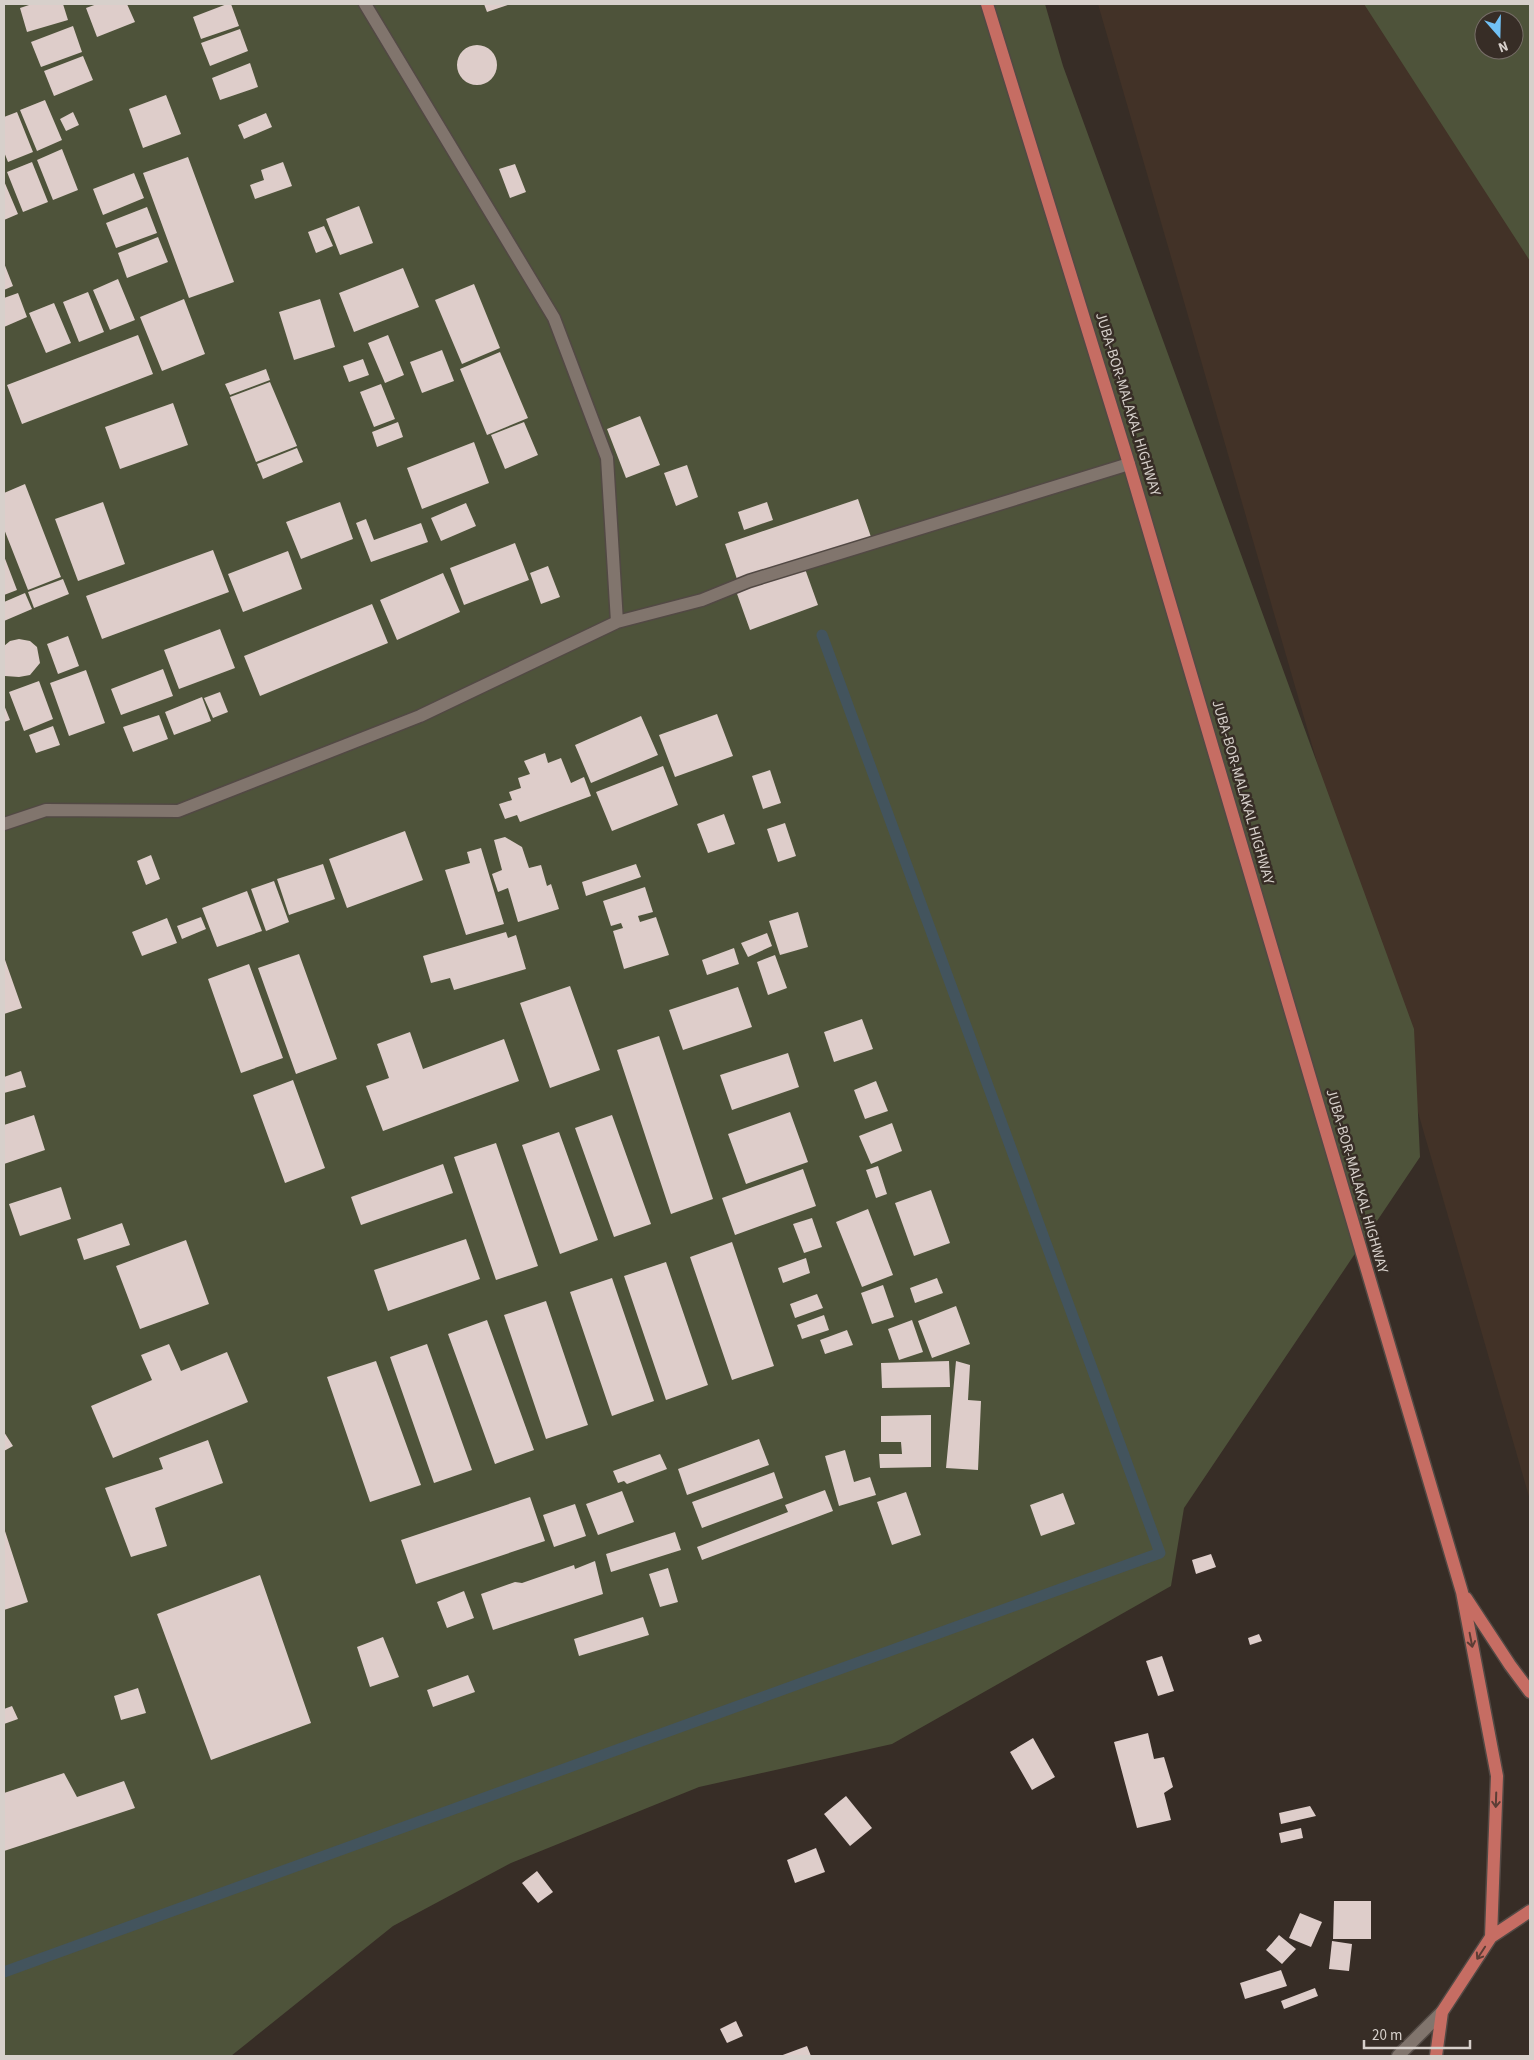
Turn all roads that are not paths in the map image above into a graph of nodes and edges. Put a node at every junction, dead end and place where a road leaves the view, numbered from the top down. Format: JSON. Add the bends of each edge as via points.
{"nodes":[{"id":1,"x":365,"y":4,"type":"edge"},
{"id":2,"x":987,"y":4,"type":"edge"},
{"id":3,"x":1130,"y":464,"type":"junction"},
{"id":4,"x":617,"y":622,"type":"junction"},
{"id":5,"x":4,"y":824,"type":"edge"},
{"id":6,"x":1462,"y":1592,"type":"junction"},
{"id":7,"x":1530,"y":1692,"type":"edge"},
{"id":8,"x":1530,"y":1911,"type":"edge"},
{"id":9,"x":1491,"y":1937,"type":"junction"},
{"id":10,"x":1442,"y":2012,"type":"junction"},
{"id":11,"x":1398,"y":2056,"type":"edge"},
{"id":12,"x":1436,"y":2056,"type":"edge"}],
"edges":[{"from":1,"to":4,"type":"street","via":[[554,318],[607,458]]},
{"from":2,"to":3,"type":"main road","name":"JUBA-BOR-MALAKAL HIGHWAY"},
{"from":3,"to":4,"type":"street","via":[[758,578],[702,600]]},
{"from":3,"to":6,"type":"main road","name":"JUBA-BOR-MALAKAL HIGHWAY"},
{"from":4,"to":5,"type":"street","via":[[420,716],[178,811],[46,810]]},
{"from":6,"to":7,"type":"main road","name":"JUBA-BOR-MALAKAL HIGHWAY"},
{"from":6,"to":9,"type":"main road","name":"JUBA-BOR-MALAKAL HIGHWAY","one_way":true,"via":[[1497,1776]]},
{"from":8,"to":9,"type":"main road"},
{"from":9,"to":10,"type":"main road","one_way":true},
{"from":10,"to":11,"type":"street"},
{"from":10,"to":12,"type":"main road"}]}
